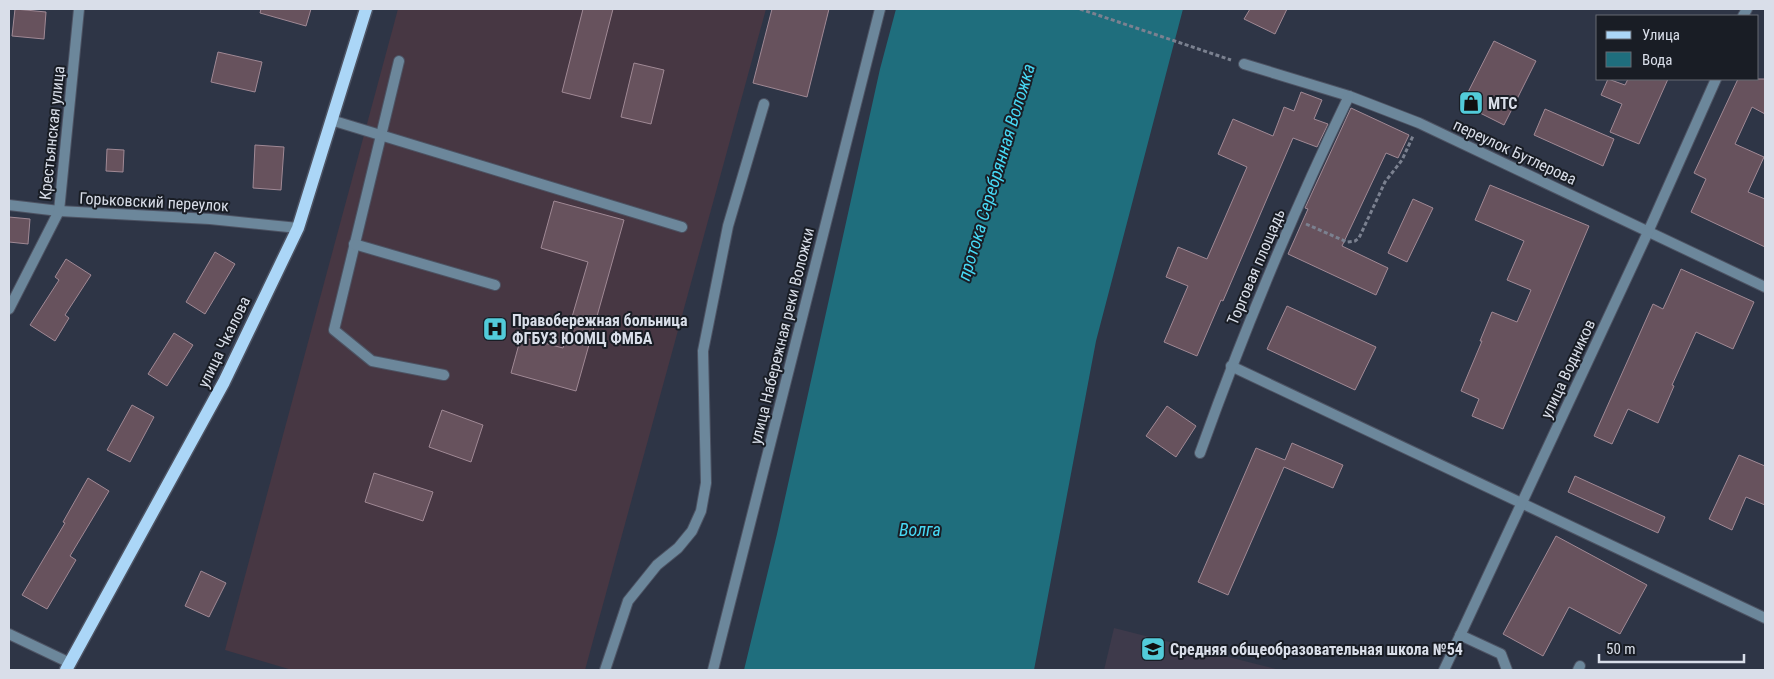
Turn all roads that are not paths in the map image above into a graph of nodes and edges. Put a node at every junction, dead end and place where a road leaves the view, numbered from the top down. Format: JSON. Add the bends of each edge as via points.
{"nodes":[{"id":1,"x":79,"y":9,"type":"edge"},
{"id":2,"x":366,"y":9,"type":"edge"},
{"id":3,"x":880,"y":9,"type":"edge"},
{"id":4,"x":399,"y":61,"type":"dead end"},
{"id":5,"x":1244,"y":64,"type":"road end"},
{"id":6,"x":1716,"y":80,"type":"edge"},
{"id":7,"x":1349,"y":96,"type":"junction"},
{"id":8,"x":764,"y":104,"type":"dead end"},
{"id":9,"x":331,"y":120,"type":"junction"},
{"id":10,"x":380,"y":134,"type":"junction"},
{"id":11,"x":9,"y":205,"type":"edge"},
{"id":12,"x":59,"y":211,"type":"junction"},
{"id":13,"x":682,"y":227,"type":"dead end"},
{"id":14,"x":298,"y":228,"type":"junction"},
{"id":15,"x":1648,"y":232,"type":"junction"},
{"id":16,"x":354,"y":244,"type":"junction"},
{"id":17,"x":495,"y":285,"type":"dead end"},
{"id":18,"x":1765,"y":287,"type":"edge"},
{"id":19,"x":9,"y":309,"type":"edge"},
{"id":20,"x":1231,"y":366,"type":"junction"},
{"id":21,"x":444,"y":375,"type":"dead end"},
{"id":22,"x":1200,"y":453,"type":"dead end"},
{"id":23,"x":1522,"y":503,"type":"junction"},
{"id":24,"x":1765,"y":618,"type":"edge"},
{"id":25,"x":9,"y":634,"type":"edge"},
{"id":26,"x":1460,"y":636,"type":"junction"},
{"id":27,"x":68,"y":667,"type":"edge"},
{"id":28,"x":605,"y":670,"type":"edge"},
{"id":29,"x":714,"y":670,"type":"edge"},
{"id":30,"x":1444,"y":670,"type":"edge"},
{"id":31,"x":1507,"y":670,"type":"edge"}],
"edges":[{"from":1,"to":12,"type":"street","name":"Крестьянская улица"},
{"from":2,"to":9,"type":"main road","name":"улица Чкалова"},
{"from":3,"to":29,"type":"street","name":"улица Набережная реки Воложки"},
{"from":4,"to":10,"type":"street"},
{"from":5,"to":7,"type":"street","name":"переулок Бутлерова"},
{"from":6,"to":15,"type":"street","name":"улица Водников"},
{"from":7,"to":15,"type":"street","name":"переулок Бутлерова","via":[[1419,124]]},
{"from":7,"to":20,"type":"street","name":"Торговая площадь","via":[[1292,217]]},
{"from":8,"to":28,"type":"street","via":[[728,226],[703,350],[706,483],[701,511],[692,531],[657,565],[628,601]]},
{"from":9,"to":10,"type":"street"},
{"from":9,"to":14,"type":"main road","name":"улица Чкалова"},
{"from":10,"to":13,"type":"street"},
{"from":10,"to":16,"type":"street"},
{"from":11,"to":12,"type":"street","name":"Горьковский переулок"},
{"from":12,"to":14,"type":"street","name":"Горьковский переулок","via":[[210,219]]},
{"from":12,"to":19,"type":"street","name":"Крестьянская улица"},
{"from":14,"to":27,"type":"main road","name":"улица Чкалова","via":[[224,382]]},
{"from":15,"to":18,"type":"street","name":"переулок Бутлерова"},
{"from":15,"to":23,"type":"street","name":"улица Водников"},
{"from":16,"to":17,"type":"street"},
{"from":16,"to":21,"type":"street","via":[[334,330],[372,361]]},
{"from":20,"to":22,"type":"street","name":"Торговая площадь"},
{"from":20,"to":23,"type":"street"},
{"from":23,"to":24,"type":"street"},
{"from":23,"to":26,"type":"street","name":"улица Водников"},
{"from":25,"to":27,"type":"street"},
{"from":26,"to":30,"type":"street","name":"улица Водников"},
{"from":26,"to":31,"type":"street","via":[[1501,654]]}]}
